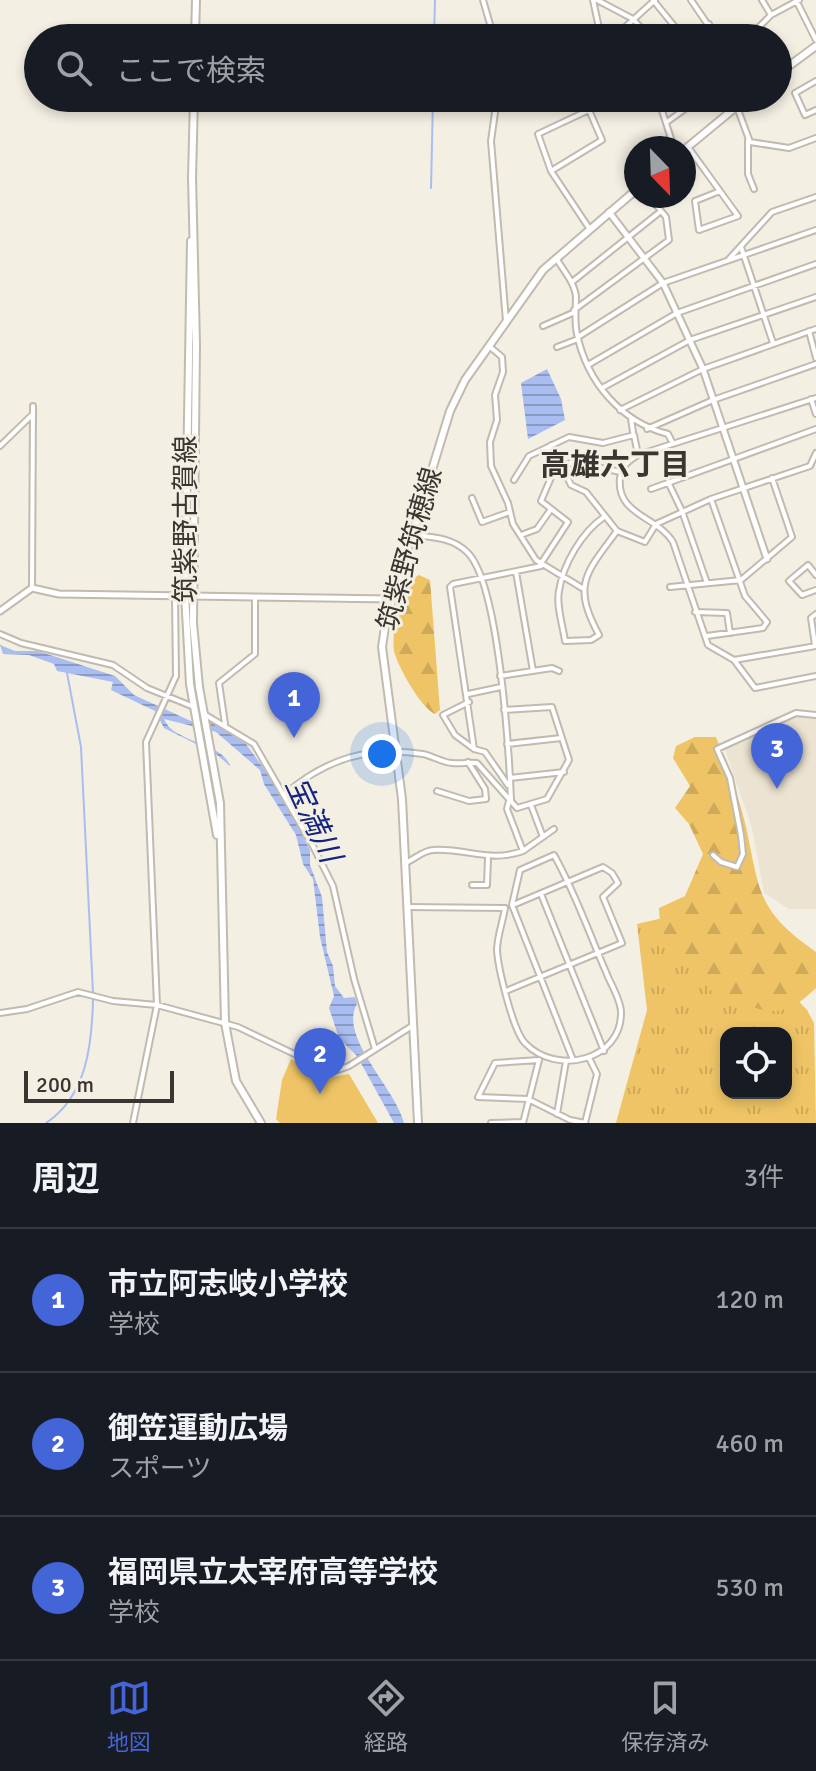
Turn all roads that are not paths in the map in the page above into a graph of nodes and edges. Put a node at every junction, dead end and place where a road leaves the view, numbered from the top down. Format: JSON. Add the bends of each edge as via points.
{"nodes":[{"id":1,"x":196,"y":0,"type":"edge"},
{"id":2,"x":483,"y":0,"type":"edge"},
{"id":3,"x":595,"y":0,"type":"edge"},
{"id":4,"x":654,"y":0,"type":"edge"},
{"id":5,"x":691,"y":0,"type":"edge"},
{"id":6,"x":762,"y":0,"type":"edge"},
{"id":7,"x":797,"y":0,"type":"edge"},
{"id":8,"x":771,"y":15,"type":"junction"},
{"id":9,"x":633,"y":19,"type":"junction"},
{"id":10,"x":195,"y":24,"type":"edge"},
{"id":11,"x":490,"y":24,"type":"edge"},
{"id":12,"x":598,"y":24,"type":"edge"},
{"id":13,"x":627,"y":24,"type":"edge"},
{"id":14,"x":637,"y":24,"type":"edge"},
{"id":15,"x":675,"y":24,"type":"edge"},
{"id":16,"x":709,"y":24,"type":"edge"},
{"id":17,"x":762,"y":24,"type":"edge"},
{"id":18,"x":816,"y":43,"type":"edge"},
{"id":19,"x":792,"y":63,"type":"edge"},
{"id":20,"x":816,"y":81,"type":"edge"},
{"id":21,"x":816,"y":110,"type":"edge"},
{"id":22,"x":194,"y":112,"type":"edge"},
{"id":23,"x":495,"y":112,"type":"edge"},
{"id":24,"x":585,"y":112,"type":"edge"},
{"id":25,"x":590,"y":112,"type":"edge"},
{"id":26,"x":663,"y":112,"type":"edge"},
{"id":27,"x":681,"y":112,"type":"edge"},
{"id":28,"x":731,"y":112,"type":"edge"},
{"id":29,"x":739,"y":112,"type":"edge"},
{"id":30,"x":667,"y":122,"type":"junction"},
{"id":31,"x":671,"y":136,"type":"edge"},
{"id":32,"x":816,"y":138,"type":"edge"},
{"id":33,"x":748,"y":140,"type":"junction"},
{"id":34,"x":696,"y":141,"type":"edge"},
{"id":35,"x":696,"y":161,"type":"edge"},
{"id":36,"x":551,"y":171,"type":"junction"},
{"id":37,"x":754,"y":189,"type":"dead end"},
{"id":38,"x":720,"y":191,"type":"junction"},
{"id":39,"x":816,"y":198,"type":"edge"},
{"id":40,"x":624,"y":200,"type":"edge"},
{"id":41,"x":659,"y":208,"type":"edge"},
{"id":42,"x":661,"y":211,"type":"junction"},
{"id":43,"x":609,"y":212,"type":"junction"},
{"id":44,"x":589,"y":228,"type":"junction"},
{"id":45,"x":816,"y":230,"type":"edge"},
{"id":46,"x":630,"y":238,"type":"junction"},
{"id":47,"x":741,"y":247,"type":"junction"},
{"id":48,"x":744,"y":255,"type":"junction"},
{"id":49,"x":555,"y":257,"type":"junction"},
{"id":50,"x":729,"y":259,"type":"junction"},
{"id":51,"x":646,"y":260,"type":"junction"},
{"id":52,"x":816,"y":264,"type":"edge"},
{"id":53,"x":572,"y":282,"type":"junction"},
{"id":54,"x":663,"y":283,"type":"junction"},
{"id":55,"x":754,"y":286,"type":"junction"},
{"id":56,"x":816,"y":297,"type":"edge"},
{"id":57,"x":575,"y":311,"type":"junction"},
{"id":58,"x":677,"y":313,"type":"junction"},
{"id":59,"x":765,"y":315,"type":"junction"},
{"id":60,"x":506,"y":321,"type":"junction"},
{"id":61,"x":543,"y":326,"type":"dead end"},
{"id":62,"x":816,"y":329,"type":"edge"},
{"id":63,"x":809,"y":331,"type":"junction"},
{"id":64,"x":578,"y":338,"type":"junction"},
{"id":65,"x":690,"y":340,"type":"junction"},
{"id":66,"x":773,"y":343,"type":"junction"},
{"id":67,"x":489,"y":346,"type":"junction"},
{"id":68,"x":557,"y":347,"type":"dead end"},
{"id":69,"x":816,"y":358,"type":"edge"},
{"id":70,"x":816,"y":364,"type":"edge"},
{"id":71,"x":588,"y":365,"type":"junction"},
{"id":72,"x":703,"y":369,"type":"junction"},
{"id":73,"x":601,"y":388,"type":"junction"},
{"id":74,"x":814,"y":399,"type":"edge"},
{"id":75,"x":713,"y":400,"type":"junction"},
{"id":76,"x":33,"y":406,"type":"dead end"},
{"id":77,"x":620,"y":410,"type":"junction"},
{"id":78,"x":33,"y":414,"type":"junction"},
{"id":79,"x":816,"y":414,"type":"edge"},
{"id":80,"x":631,"y":419,"type":"junction"},
{"id":81,"x":723,"y":428,"type":"junction"},
{"id":82,"x":647,"y":429,"type":"junction"},
{"id":83,"x":816,"y":429,"type":"edge"},
{"id":84,"x":633,"y":432,"type":"dead end"},
{"id":85,"x":672,"y":442,"type":"junction"},
{"id":86,"x":551,"y":445,"type":"junction"},
{"id":87,"x":0,"y":446,"type":"edge"},
{"id":88,"x":816,"y":453,"type":"edge"},
{"id":89,"x":638,"y":455,"type":"junction"},
{"id":90,"x":733,"y":459,"type":"junction"},
{"id":91,"x":561,"y":467,"type":"junction"},
{"id":92,"x":621,"y":472,"type":"junction"},
{"id":93,"x":772,"y":478,"type":"junction"},
{"id":94,"x":514,"y":480,"type":"dead end"},
{"id":95,"x":668,"y":482,"type":"junction"},
{"id":96,"x":742,"y":488,"type":"junction"},
{"id":97,"x":651,"y":489,"type":"dead end"},
{"id":98,"x":472,"y":498,"type":"dead end"},
{"id":99,"x":711,"y":499,"type":"junction"},
{"id":100,"x":551,"y":509,"type":"junction"},
{"id":101,"x":682,"y":511,"type":"junction"},
{"id":102,"x":510,"y":512,"type":"junction"},
{"id":103,"x":605,"y":516,"type":"junction"},
{"id":104,"x":656,"y":524,"type":"junction"},
{"id":105,"x":617,"y":531,"type":"junction"},
{"id":106,"x":415,"y":535,"type":"junction"},
{"id":107,"x":520,"y":535,"type":"junction"},
{"id":108,"x":767,"y":559,"type":"junction"},
{"id":109,"x":541,"y":566,"type":"junction"},
{"id":110,"x":516,"y":572,"type":"junction"},
{"id":111,"x":816,"y":575,"type":"edge"},
{"id":112,"x":483,"y":577,"type":"junction"},
{"id":113,"x":563,"y":578,"type":"junction"},
{"id":114,"x":741,"y":580,"type":"junction"},
{"id":115,"x":686,"y":583,"type":"junction"},
{"id":116,"x":707,"y":583,"type":"junction"},
{"id":117,"x":670,"y":587,"type":"dead end"},
{"id":118,"x":32,"y":588,"type":"junction"},
{"id":119,"x":582,"y":588,"type":"junction"},
{"id":120,"x":816,"y":590,"type":"edge"},
{"id":121,"x":189,"y":595,"type":"junction"},
{"id":122,"x":175,"y":596,"type":"junction"},
{"id":123,"x":255,"y":597,"type":"junction"},
{"id":124,"x":392,"y":599,"type":"junction"},
{"id":125,"x":0,"y":611,"type":"edge"},
{"id":126,"x":695,"y":612,"type":"junction"},
{"id":127,"x":816,"y":614,"type":"edge"},
{"id":128,"x":730,"y":633,"type":"junction"},
{"id":129,"x":0,"y":634,"type":"edge"},
{"id":130,"x":705,"y":637,"type":"junction"},
{"id":131,"x":816,"y":646,"type":"edge"},
{"id":132,"x":734,"y":660,"type":"junction"},
{"id":133,"x":533,"y":671,"type":"junction"},
{"id":134,"x":559,"y":671,"type":"dead end"},
{"id":135,"x":500,"y":676,"type":"junction"},
{"id":136,"x":816,"y":676,"type":"edge"},
{"id":137,"x":501,"y":687,"type":"junction"},
{"id":138,"x":468,"y":694,"type":"junction"},
{"id":139,"x":166,"y":697,"type":"junction"},
{"id":140,"x":469,"y":702,"type":"junction"},
{"id":141,"x":194,"y":707,"type":"junction"},
{"id":142,"x":504,"y":710,"type":"junction"},
{"id":143,"x":816,"y":715,"type":"edge"},
{"id":144,"x":202,"y":717,"type":"junction"},
{"id":145,"x":225,"y":724,"type":"junction"},
{"id":146,"x":561,"y":738,"type":"junction"},
{"id":147,"x":507,"y":744,"type":"junction"},
{"id":148,"x":474,"y":749,"type":"junction"},
{"id":149,"x":396,"y":750,"type":"junction"},
{"id":150,"x":468,"y":762,"type":"junction"},
{"id":151,"x":564,"y":772,"type":"junction"},
{"id":152,"x":510,"y":778,"type":"junction"},
{"id":153,"x":510,"y":788,"type":"junction"},
{"id":154,"x":437,"y":791,"type":"dead end"},
{"id":155,"x":285,"y":794,"type":"junction"},
{"id":156,"x":510,"y":801,"type":"junction"},
{"id":157,"x":531,"y":805,"type":"junction"},
{"id":158,"x":554,"y":829,"type":"dead end"},
{"id":159,"x":543,"y":837,"type":"junction"},
{"id":160,"x":523,"y":851,"type":"junction"},
{"id":161,"x":713,"y":855,"type":"dead end"},
{"id":162,"x":488,"y":858,"type":"junction"},
{"id":163,"x":405,"y":863,"type":"junction"},
{"id":164,"x":569,"y":881,"type":"junction"},
{"id":165,"x":472,"y":885,"type":"dead end"},
{"id":166,"x":541,"y":894,"type":"junction"},
{"id":167,"x":512,"y":905,"type":"junction"},
{"id":168,"x":407,"y":907,"type":"junction"},
{"id":169,"x":505,"y":908,"type":"junction"},
{"id":170,"x":597,"y":953,"type":"junction"},
{"id":171,"x":570,"y":965,"type":"junction"},
{"id":172,"x":541,"y":977,"type":"junction"},
{"id":173,"x":506,"y":991,"type":"junction"},
{"id":174,"x":157,"y":1005,"type":"junction"},
{"id":175,"x":0,"y":1013,"type":"edge"},
{"id":176,"x":225,"y":1023,"type":"junction"},
{"id":177,"x":412,"y":1026,"type":"junction"},
{"id":178,"x":373,"y":1050,"type":"junction"},
{"id":179,"x":604,"y":1051,"type":"junction"},
{"id":180,"x":540,"y":1057,"type":"junction"},
{"id":181,"x":589,"y":1058,"type":"junction"},
{"id":182,"x":573,"y":1060,"type":"junction"},
{"id":183,"x":566,"y":1061,"type":"junction"},
{"id":184,"x":528,"y":1099,"type":"junction"},
{"id":185,"x":557,"y":1114,"type":"junction"},
{"id":186,"x":133,"y":1123,"type":"edge"},
{"id":187,"x":261,"y":1123,"type":"edge"},
{"id":188,"x":418,"y":1123,"type":"edge"},
{"id":189,"x":491,"y":1123,"type":"edge"},
{"id":190,"x":523,"y":1123,"type":"edge"},
{"id":191,"x":585,"y":1123,"type":"edge"}],
"edges":[{"from":1,"to":10,"type":"main road"},
{"from":2,"to":11,"type":"street"},
{"from":3,"to":9,"type":"street"},
{"from":3,"to":12,"type":"street"},
{"from":4,"to":9,"type":"street"},
{"from":4,"to":15,"type":"street"},
{"from":5,"to":16,"type":"street"},
{"from":6,"to":8,"type":"street"},
{"from":7,"to":8,"type":"street"},
{"from":7,"to":18,"type":"street"},
{"from":8,"to":17,"type":"street"},
{"from":9,"to":13,"type":"street"},
{"from":9,"to":14,"type":"street"},
{"from":18,"to":19,"type":"main road"},
{"from":20,"to":21,"type":"street","via":[[795,93],[805,115]]},
{"from":22,"to":121,"type":"main road","name":"筑紫野古賀線","via":[[196,330]]},
{"from":23,"to":60,"type":"street","via":[[491,141]]},
{"from":24,"to":36,"type":"street","via":[[538,134]]},
{"from":25,"to":36,"type":"street","via":[[602,140]]},
{"from":26,"to":30,"type":"street"},
{"from":27,"to":30,"type":"street"},
{"from":28,"to":34,"type":"main road"},
{"from":29,"to":33,"type":"street"},
{"from":30,"to":31,"type":"street"},
{"from":32,"to":33,"type":"street","via":[[789,148]]},
{"from":33,"to":37,"type":"street","via":[[748,174]]},
{"from":35,"to":38,"type":"street"},
{"from":36,"to":44,"type":"street"},
{"from":38,"to":38,"type":"street","via":[[738,216],[699,230],[695,201]]},
{"from":39,"to":47,"type":"street","via":[[772,212]]},
{"from":40,"to":43,"type":"main road","name":"筑紫野筑穂線"},
{"from":41,"to":42,"type":"street"},
{"from":42,"to":46,"type":"street"},
{"from":42,"to":51,"type":"street","via":[[669,240]]},
{"from":43,"to":44,"type":"main road","name":"筑紫野筑穂線"},
{"from":43,"to":46,"type":"street"},
{"from":44,"to":49,"type":"main road","name":"筑紫野筑穂線"},
{"from":45,"to":48,"type":"street"},
{"from":46,"to":51,"type":"street"},
{"from":46,"to":53,"type":"street"},
{"from":47,"to":48,"type":"street"},
{"from":47,"to":50,"type":"street"},
{"from":48,"to":50,"type":"street"},
{"from":48,"to":55,"type":"street"},
{"from":49,"to":53,"type":"street"},
{"from":49,"to":60,"type":"main road","name":"筑紫野筑穂線"},
{"from":50,"to":54,"type":"street"},
{"from":51,"to":54,"type":"street"},
{"from":51,"to":57,"type":"street"},
{"from":52,"to":55,"type":"street"},
{"from":53,"to":57,"type":"street"},
{"from":54,"to":58,"type":"street"},
{"from":54,"to":64,"type":"street"},
{"from":55,"to":58,"type":"street"},
{"from":55,"to":59,"type":"street"},
{"from":56,"to":59,"type":"street"},
{"from":57,"to":61,"type":"street"},
{"from":57,"to":64,"type":"street"},
{"from":58,"to":65,"type":"street"},
{"from":58,"to":71,"type":"street"},
{"from":59,"to":65,"type":"street"},
{"from":59,"to":66,"type":"street"},
{"from":60,"to":67,"type":"main road","name":"筑紫野筑穂線"},
{"from":62,"to":63,"type":"street"},
{"from":63,"to":66,"type":"street"},
{"from":63,"to":69,"type":"street"},
{"from":64,"to":68,"type":"street"},
{"from":64,"to":71,"type":"street"},
{"from":65,"to":72,"type":"street"},
{"from":65,"to":73,"type":"street"},
{"from":66,"to":72,"type":"street"},
{"from":67,"to":102,"type":"street","via":[[502,357],[503,372],[495,395],[491,466]]},
{"from":67,"to":106,"type":"main road","name":"筑紫野筑穂線","via":[[450,411]]},
{"from":70,"to":75,"type":"street"},
{"from":71,"to":73,"type":"street"},
{"from":72,"to":75,"type":"street"},
{"from":72,"to":77,"type":"street"},
{"from":73,"to":77,"type":"street"},
{"from":74,"to":79,"type":"street"},
{"from":74,"to":81,"type":"street"},
{"from":75,"to":81,"type":"street"},
{"from":75,"to":82,"type":"street"},
{"from":76,"to":78,"type":"street"},
{"from":77,"to":80,"type":"street"},
{"from":78,"to":87,"type":"street"},
{"from":78,"to":118,"type":"street"},
{"from":80,"to":82,"type":"street"},
{"from":80,"to":84,"type":"street"},
{"from":81,"to":85,"type":"street"},
{"from":81,"to":90,"type":"street"},
{"from":82,"to":85,"type":"street","via":[[668,434]]},
{"from":83,"to":90,"type":"street"},
{"from":85,"to":89,"type":"street"},
{"from":86,"to":89,"type":"street","via":[[569,437],[603,443],[634,435]]},
{"from":86,"to":91,"type":"street"},
{"from":86,"to":94,"type":"street","via":[[529,456]]},
{"from":88,"to":93,"type":"street","via":[[810,466]]},
{"from":89,"to":92,"type":"street"},
{"from":90,"to":95,"type":"street"},
{"from":90,"to":96,"type":"street"},
{"from":91,"to":92,"type":"street","via":[[572,462]]},
{"from":91,"to":100,"type":"street","via":[[541,501]]},
{"from":91,"to":103,"type":"street","via":[[571,485],[586,492]]},
{"from":92,"to":104,"type":"street","via":[[628,508]]},
{"from":93,"to":96,"type":"street"},
{"from":93,"to":108,"type":"street","via":[[792,537]]},
{"from":95,"to":97,"type":"street"},
{"from":95,"to":101,"type":"street"},
{"from":96,"to":99,"type":"street"},
{"from":96,"to":108,"type":"street"},
{"from":98,"to":102,"type":"street","via":[[482,522]]},
{"from":99,"to":101,"type":"street"},
{"from":99,"to":114,"type":"street"},
{"from":100,"to":107,"type":"street","via":[[537,529]]},
{"from":100,"to":109,"type":"street","via":[[568,522]]},
{"from":101,"to":104,"type":"street"},
{"from":101,"to":116,"type":"street"},
{"from":102,"to":107,"type":"street"},
{"from":103,"to":105,"type":"street"},
{"from":103,"to":113,"type":"street","via":[[576,548]]},
{"from":104,"to":105,"type":"street","via":[[645,542]]},
{"from":104,"to":115,"type":"street","via":[[673,542]]},
{"from":105,"to":119,"type":"street"},
{"from":106,"to":112,"type":"street","via":[[460,546]]},
{"from":106,"to":124,"type":"main road","name":"筑紫野筑穂線"},
{"from":107,"to":109,"type":"street"},
{"from":108,"to":114,"type":"street"},
{"from":109,"to":110,"type":"street"},
{"from":109,"to":113,"type":"street"},
{"from":110,"to":112,"type":"street"},
{"from":110,"to":133,"type":"street"},
{"from":111,"to":120,"type":"street","via":[[808,565],[789,581],[802,595]]},
{"from":112,"to":135,"type":"street"},
{"from":112,"to":138,"type":"street","via":[[450,587]]},
{"from":113,"to":119,"type":"street"},
{"from":113,"to":119,"type":"street","via":[[558,593],[565,641],[599,635],[584,608]]},
{"from":114,"to":116,"type":"street"},
{"from":114,"to":128,"type":"street","via":[[745,596],[767,622],[763,628]]},
{"from":115,"to":116,"type":"street"},
{"from":115,"to":117,"type":"street"},
{"from":115,"to":126,"type":"street"},
{"from":118,"to":122,"type":"street","via":[[59,594]]},
{"from":118,"to":125,"type":"street"},
{"from":121,"to":122,"type":"street"},
{"from":121,"to":123,"type":"street"},
{"from":121,"to":141,"type":"main road","name":"筑紫野古賀線"},
{"from":121,"to":144,"type":"main road","name":"筑紫野古賀線"},
{"from":122,"to":139,"type":"street","via":[[176,676]]},
{"from":123,"to":124,"type":"street"},
{"from":123,"to":145,"type":"street","via":[[255,654],[219,683]]},
{"from":124,"to":149,"type":"main road","name":"筑紫野筑穂線","via":[[382,661]]},
{"from":126,"to":128,"type":"street","via":[[727,613]]},
{"from":126,"to":130,"type":"street"},
{"from":127,"to":131,"type":"street","via":[[811,618]]},
{"from":128,"to":130,"type":"street"},
{"from":129,"to":139,"type":"street","via":[[113,665]]},
{"from":130,"to":132,"type":"street","via":[[708,645]]},
{"from":131,"to":132,"type":"street"},
{"from":132,"to":136,"type":"street","via":[[755,688]]},
{"from":133,"to":134,"type":"street"},
{"from":133,"to":135,"type":"street"},
{"from":135,"to":137,"type":"street"},
{"from":137,"to":138,"type":"street"},
{"from":137,"to":142,"type":"street"},
{"from":138,"to":140,"type":"street"},
{"from":139,"to":141,"type":"street"},
{"from":139,"to":174,"type":"street","via":[[146,742]]},
{"from":140,"to":148,"type":"street"},
{"from":140,"to":148,"type":"street","via":[[443,715],[455,735]]},
{"from":141,"to":144,"type":"main road","name":"筑紫野古賀線"},
{"from":142,"to":146,"type":"street","via":[[552,707]]},
{"from":142,"to":147,"type":"street"},
{"from":143,"to":161,"type":"street","via":[[796,713],[717,749],[730,778],[743,854],[737,867]]},
{"from":144,"to":145,"type":"street"},
{"from":144,"to":176,"type":"main road","name":"筑紫野古賀線","via":[[220,803]]},
{"from":145,"to":155,"type":"street","via":[[254,744]]},
{"from":146,"to":147,"type":"street"},
{"from":146,"to":151,"type":"street","via":[[569,760]]},
{"from":147,"to":152,"type":"street"},
{"from":148,"to":153,"type":"street","via":[[485,752]]},
{"from":149,"to":150,"type":"street"},
{"from":149,"to":155,"type":"street","via":[[352,754]]},
{"from":149,"to":163,"type":"main road","name":"筑紫野筑穂線"},
{"from":150,"to":154,"type":"street","via":[[486,799],[469,801]]},
{"from":150,"to":156,"type":"street","via":[[477,763]]},
{"from":151,"to":152,"type":"street"},
{"from":151,"to":157,"type":"street","via":[[549,798]]},
{"from":152,"to":153,"type":"street"},
{"from":153,"to":156,"type":"street"},
{"from":155,"to":178,"type":"street","via":[[333,886]]},
{"from":156,"to":157,"type":"street","via":[[519,809]]},
{"from":156,"to":160,"type":"street","via":[[507,809]]},
{"from":157,"to":159,"type":"street"},
{"from":158,"to":159,"type":"street"},
{"from":159,"to":160,"type":"street"},
{"from":160,"to":162,"type":"street"},
{"from":162,"to":163,"type":"street","via":[[472,851],[430,850]]},
{"from":162,"to":165,"type":"street","via":[[487,885]]},
{"from":163,"to":168,"type":"main road","name":"筑紫野筑穂線"},
{"from":164,"to":166,"type":"street"},
{"from":164,"to":167,"type":"street","via":[[554,855],[520,870]]},
{"from":164,"to":170,"type":"street"},
{"from":164,"to":170,"type":"street","via":[[603,867],[618,883],[603,897],[622,943]]},
{"from":166,"to":167,"type":"street"},
{"from":166,"to":171,"type":"street"},
{"from":167,"to":169,"type":"street"},
{"from":167,"to":172,"type":"street"},
{"from":168,"to":169,"type":"street"},
{"from":168,"to":177,"type":"main road","name":"筑紫野筑穂線"},
{"from":169,"to":173,"type":"street","via":[[497,951]]},
{"from":170,"to":171,"type":"street"},
{"from":170,"to":179,"type":"street","via":[[622,1011],[615,1040]]},
{"from":171,"to":172,"type":"street"},
{"from":171,"to":179,"type":"street"},
{"from":172,"to":173,"type":"street"},
{"from":172,"to":182,"type":"street"},
{"from":173,"to":180,"type":"street","via":[[524,1043]]},
{"from":174,"to":175,"type":"street","via":[[78,992]]},
{"from":174,"to":176,"type":"street"},
{"from":174,"to":186,"type":"street"},
{"from":176,"to":178,"type":"street","via":[[325,1071],[349,1066]]},
{"from":176,"to":187,"type":"main road","name":"筑紫野古賀線","via":[[236,1081]]},
{"from":177,"to":178,"type":"street"},
{"from":177,"to":188,"type":"main road","name":"筑紫野筑穂線"},
{"from":179,"to":181,"type":"street"},
{"from":180,"to":183,"type":"street"},
{"from":180,"to":184,"type":"street"},
{"from":180,"to":184,"type":"street","via":[[495,1063],[478,1097]]},
{"from":181,"to":182,"type":"street"},
{"from":181,"to":191,"type":"street","via":[[597,1074]]},
{"from":182,"to":183,"type":"street"},
{"from":183,"to":185,"type":"street"},
{"from":184,"to":185,"type":"street"},
{"from":184,"to":190,"type":"street"},
{"from":185,"to":191,"type":"street"},
{"from":189,"to":190,"type":"street"}]}
